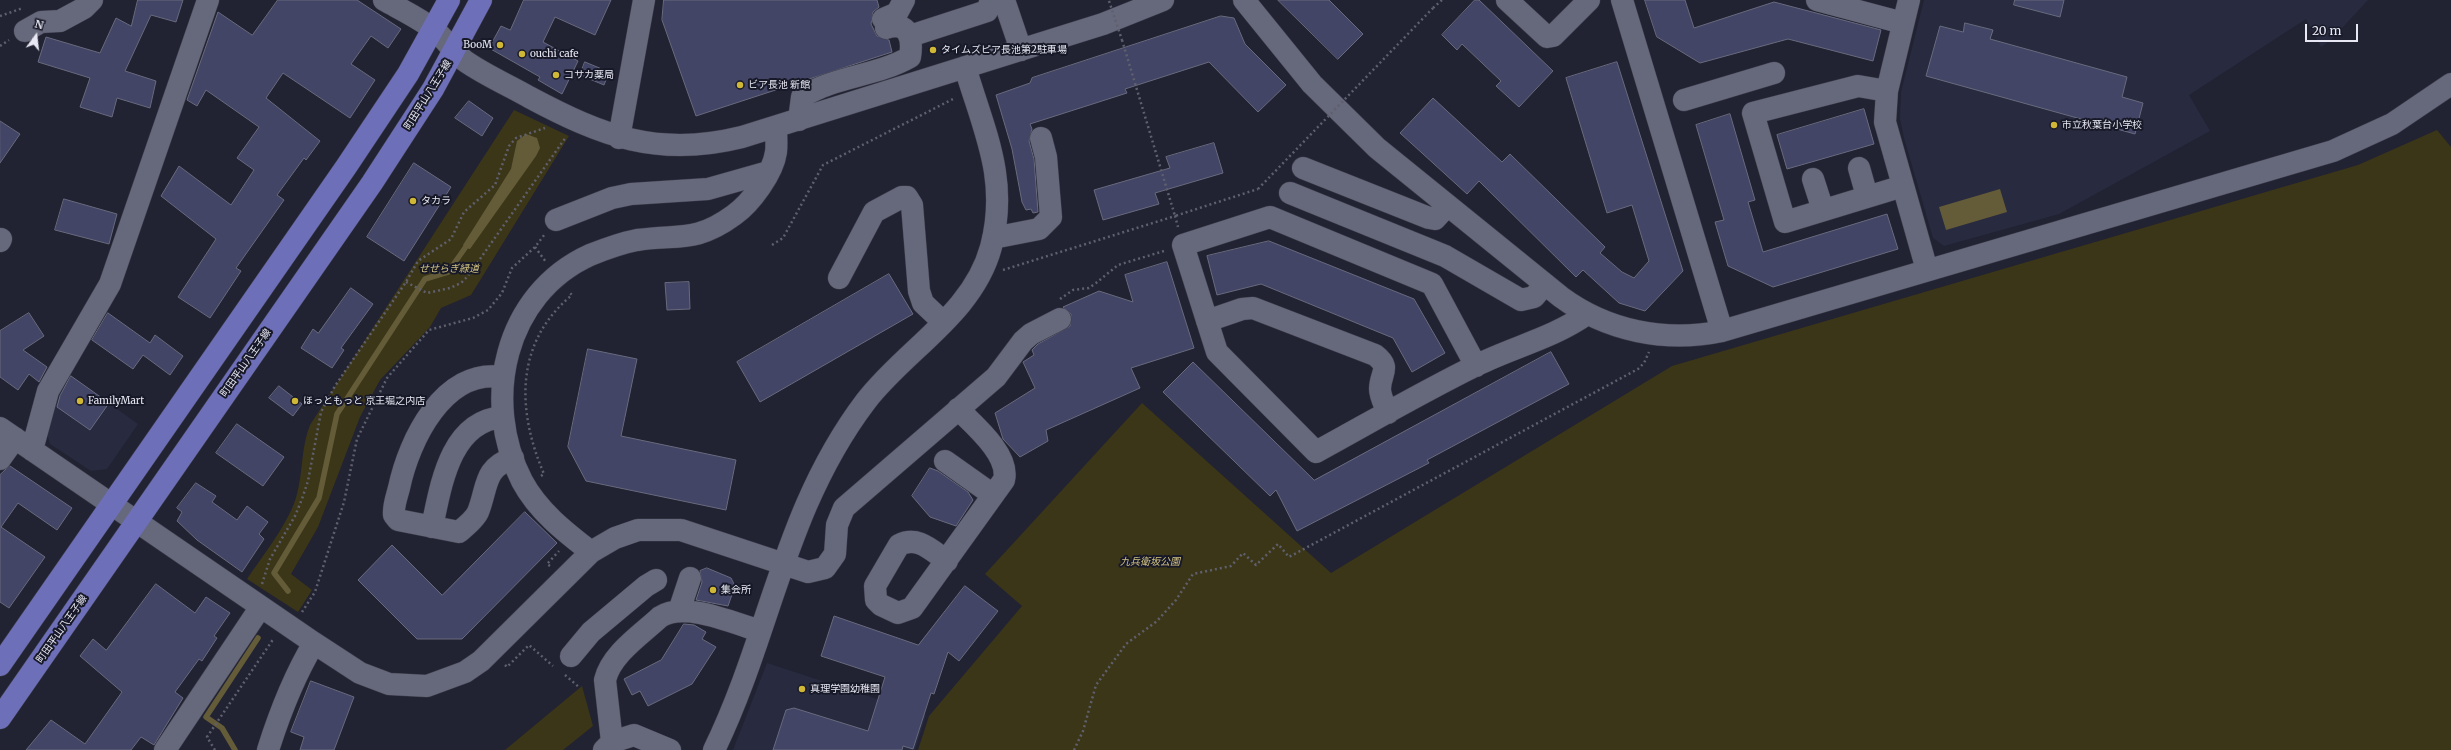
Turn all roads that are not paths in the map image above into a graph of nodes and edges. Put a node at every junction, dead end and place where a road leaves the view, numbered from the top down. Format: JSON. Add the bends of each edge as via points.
{"nodes":[{"id":1,"x":92,"y":0,"type":"edge"},
{"id":2,"x":208,"y":0,"type":"edge"},
{"id":3,"x":384,"y":0,"type":"edge"},
{"id":4,"x":449,"y":0,"type":"edge"},
{"id":5,"x":481,"y":0,"type":"edge"},
{"id":6,"x":644,"y":0,"type":"edge"},
{"id":7,"x":904,"y":0,"type":"edge"},
{"id":8,"x":991,"y":0,"type":"edge"},
{"id":9,"x":1004,"y":0,"type":"edge"},
{"id":10,"x":1163,"y":0,"type":"edge"},
{"id":11,"x":1244,"y":0,"type":"edge"},
{"id":12,"x":1507,"y":0,"type":"edge"},
{"id":13,"x":1589,"y":0,"type":"edge"},
{"id":14,"x":1622,"y":0,"type":"edge"},
{"id":15,"x":1818,"y":0,"type":"edge"},
{"id":16,"x":1909,"y":0,"type":"edge"},
{"id":17,"x":1903,"y":24,"type":"junction"},
{"id":18,"x":434,"y":30,"type":"junction"},
{"id":19,"x":25,"y":31,"type":"dead end"},
{"id":20,"x":910,"y":36,"type":"junction"},
{"id":21,"x":1021,"y":50,"type":"junction"},
{"id":22,"x":454,"y":53,"type":"junction"},
{"id":23,"x":966,"y":67,"type":"junction"},
{"id":24,"x":1774,"y":74,"type":"dead end"},
{"id":25,"x":1744,"y":82,"type":"junction"},
{"id":26,"x":2451,"y":84,"type":"edge"},
{"id":27,"x":1887,"y":91,"type":"junction"},
{"id":28,"x":1684,"y":100,"type":"dead end"},
{"id":29,"x":1753,"y":113,"type":"junction"},
{"id":30,"x":799,"y":120,"type":"junction"},
{"id":31,"x":776,"y":127,"type":"junction"},
{"id":32,"x":619,"y":138,"type":"junction"},
{"id":33,"x":1041,"y":138,"type":"dead end"},
{"id":34,"x":1303,"y":168,"type":"dead end"},
{"id":35,"x":1859,"y":168,"type":"dead end"},
{"id":36,"x":768,"y":172,"type":"junction"},
{"id":37,"x":1814,"y":179,"type":"dead end"},
{"id":38,"x":1903,"y":186,"type":"junction"},
{"id":39,"x":1290,"y":193,"type":"dead end"},
{"id":40,"x":1867,"y":196,"type":"junction"},
{"id":41,"x":1447,"y":206,"type":"junction"},
{"id":42,"x":1823,"y":210,"type":"junction"},
{"id":43,"x":556,"y":220,"type":"dead end"},
{"id":44,"x":993,"y":238,"type":"junction"},
{"id":45,"x":1927,"y":270,"type":"junction"},
{"id":46,"x":838,"y":278,"type":"dead end"},
{"id":47,"x":1545,"y":284,"type":"junction"},
{"id":48,"x":1058,"y":310,"type":"road end"},
{"id":49,"x":1587,"y":314,"type":"junction"},
{"id":50,"x":1207,"y":321,"type":"junction"},
{"id":51,"x":943,"y":322,"type":"junction"},
{"id":52,"x":1722,"y":331,"type":"junction"},
{"id":53,"x":1476,"y":366,"type":"junction"},
{"id":54,"x":502,"y":377,"type":"junction"},
{"id":55,"x":958,"y":409,"type":"junction"},
{"id":56,"x":1388,"y":413,"type":"junction"},
{"id":57,"x":503,"y":417,"type":"junction"},
{"id":58,"x":7,"y":433,"type":"edge"},
{"id":59,"x":32,"y":450,"type":"junction"},
{"id":60,"x":512,"y":458,"type":"junction"},
{"id":61,"x":0,"y":459,"type":"edge"},
{"id":62,"x":945,"y":461,"type":"dead end"},
{"id":63,"x":993,"y":495,"type":"junction"},
{"id":64,"x":112,"y":504,"type":"junction"},
{"id":65,"x":136,"y":521,"type":"junction"},
{"id":66,"x":432,"y":527,"type":"junction"},
{"id":67,"x":591,"y":552,"type":"junction"},
{"id":68,"x":947,"y":561,"type":"dead end"},
{"id":69,"x":783,"y":563,"type":"junction"},
{"id":70,"x":690,"y":578,"type":"dead end"},
{"id":71,"x":656,"y":580,"type":"dead end"},
{"id":72,"x":261,"y":599,"type":"junction"},
{"id":73,"x":619,"y":609,"type":"junction"},
{"id":74,"x":679,"y":611,"type":"junction"},
{"id":75,"x":760,"y":631,"type":"junction"},
{"id":76,"x":642,"y":634,"type":"junction"},
{"id":77,"x":314,"y":643,"type":"junction"},
{"id":78,"x":0,"y":665,"type":"edge"},
{"id":79,"x":564,"y":666,"type":"road end"},
{"id":80,"x":0,"y":718,"type":"edge"},
{"id":81,"x":608,"y":746,"type":"edge"},
{"id":82,"x":165,"y":750,"type":"edge"},
{"id":83,"x":268,"y":750,"type":"edge"},
{"id":84,"x":670,"y":750,"type":"edge"},
{"id":85,"x":714,"y":750,"type":"edge"}],
"edges":[{"from":1,"to":19,"type":"street","via":[[84,8],[60,20],[41,22]]},
{"from":2,"to":59,"type":"street","via":[[110,284],[48,391]]},
{"from":3,"to":18,"type":"street"},
{"from":4,"to":18,"type":"main road"},
{"from":5,"to":22,"type":"main road","name":"町田平山八王子線"},
{"from":6,"to":32,"type":"street"},
{"from":7,"to":20,"type":"street","via":[[896,13],[884,23],[898,26]]},
{"from":8,"to":20,"type":"street","via":[[987,11]]},
{"from":9,"to":21,"type":"street"},
{"from":10,"to":21,"type":"street","via":[[1103,24]]},
{"from":11,"to":41,"type":"street","via":[[1289,59],[1330,104],[1376,148]]},
{"from":12,"to":13,"type":"street","via":[[1547,37],[1553,36]]},
{"from":14,"to":52,"type":"street"},
{"from":15,"to":17,"type":"street"},
{"from":16,"to":17,"type":"street"},
{"from":17,"to":27,"type":"street"},
{"from":18,"to":22,"type":"street"},
{"from":18,"to":64,"type":"main road","via":[[346,167]]},
{"from":20,"to":30,"type":"street","via":[[910,57],[897,64],[818,87],[802,97]]},
{"from":21,"to":23,"type":"street"},
{"from":22,"to":32,"type":"street","via":[[474,67],[562,114]]},
{"from":22,"to":65,"type":"main road","name":"町田平山八王子線","via":[[372,183]]},
{"from":23,"to":30,"type":"street"},
{"from":23,"to":44,"type":"street","via":[[995,161],[998,203]]},
{"from":24,"to":25,"type":"street"},
{"from":25,"to":28,"type":"street"},
{"from":25,"to":29,"type":"street"},
{"from":26,"to":45,"type":"street","via":[[2392,124],[2333,151]]},
{"from":27,"to":29,"type":"street","via":[[1858,86]]},
{"from":27,"to":38,"type":"street","via":[[1885,122]]},
{"from":29,"to":42,"type":"street","via":[[1785,222]]},
{"from":30,"to":31,"type":"street"},
{"from":31,"to":32,"type":"street","via":[[727,141],[694,145],[651,144]]},
{"from":31,"to":36,"type":"street","via":[[776,152]]},
{"from":33,"to":44,"type":"street","via":[[1046,157],[1050,217],[1039,229]]},
{"from":34,"to":41,"type":"street","via":[[1429,218],[1435,219]]},
{"from":35,"to":40,"type":"street"},
{"from":36,"to":43,"type":"street","via":[[708,189],[631,194],[612,198]]},
{"from":36,"to":54,"type":"street","via":[[750,202],[735,215],[705,232],[694,236],[624,243],[589,256],[552,280],[523,314],[510,345]]},
{"from":37,"to":42,"type":"street"},
{"from":38,"to":40,"type":"street"},
{"from":38,"to":45,"type":"street"},
{"from":39,"to":47,"type":"street","via":[[1446,256],[1522,300],[1534,297]]},
{"from":40,"to":42,"type":"street"},
{"from":41,"to":47,"type":"street"},
{"from":44,"to":51,"type":"street","via":[[988,256],[971,291]]},
{"from":45,"to":52,"type":"street"},
{"from":46,"to":51,"type":"street","via":[[874,212],[902,197],[907,197],[912,205],[917,284],[921,298]]},
{"from":47,"to":49,"type":"street"},
{"from":48,"to":55,"type":"street","via":[[1023,341],[996,377]]},
{"from":49,"to":52,"type":"street","via":[[1620,327],[1652,335],[1695,336]]},
{"from":49,"to":53,"type":"street","via":[[1568,327]]},
{"from":50,"to":53,"type":"street","via":[[1183,246],[1270,217],[1432,284]]},
{"from":50,"to":56,"type":"street","via":[[1252,308],[1375,355],[1384,367],[1385,374],[1380,387]]},
{"from":50,"to":56,"type":"street","via":[[1217,352],[1223,360],[1316,452]]},
{"from":51,"to":69,"type":"street","via":[[882,382],[840,438],[810,494]]},
{"from":53,"to":56,"type":"street"},
{"from":54,"to":57,"type":"street"},
{"from":54,"to":66,"type":"street","via":[[483,375],[474,378],[448,396],[421,427],[411,445],[405,460],[394,515],[398,520]]},
{"from":55,"to":63,"type":"street","via":[[989,441],[1004,464],[1004,480]]},
{"from":55,"to":69,"type":"street","via":[[844,508],[837,525],[835,554],[825,568],[808,572]]},
{"from":57,"to":60,"type":"street"},
{"from":57,"to":66,"type":"street","via":[[490,418],[480,423],[457,446],[444,473]]},
{"from":58,"to":59,"type":"street"},
{"from":58,"to":61,"type":"street"},
{"from":59,"to":64,"type":"street"},
{"from":60,"to":66,"type":"street","via":[[496,465],[491,472],[477,513],[459,532]]},
{"from":60,"to":67,"type":"street","via":[[522,481],[545,513]]},
{"from":62,"to":63,"type":"street"},
{"from":63,"to":68,"type":"street"},
{"from":64,"to":65,"type":"street"},
{"from":64,"to":78,"type":"main road"},
{"from":65,"to":72,"type":"street"},
{"from":65,"to":80,"type":"main road","name":"町田平山八王子線"},
{"from":67,"to":69,"type":"street","via":[[615,538],[638,530],[671,528]]},
{"from":67,"to":77,"type":"street","via":[[481,661],[465,672],[435,684],[417,687],[389,684],[360,673]]},
{"from":69,"to":75,"type":"street"},
{"from":70,"to":74,"type":"street"},
{"from":71,"to":73,"type":"street"},
{"from":72,"to":77,"type":"street"},
{"from":72,"to":82,"type":"street"},
{"from":73,"to":76,"type":"street"},
{"from":73,"to":79,"type":"street","via":[[591,632]]},
{"from":74,"to":75,"type":"street","via":[[701,613]]},
{"from":74,"to":76,"type":"street","via":[[666,613]]},
{"from":75,"to":85,"type":"street"},
{"from":76,"to":81,"type":"street","via":[[607,672],[605,680]]},
{"from":77,"to":83,"type":"street","via":[[294,677],[281,707]]},
{"from":81,"to":84,"type":"street","via":[[634,735],[642,736]]}]}
